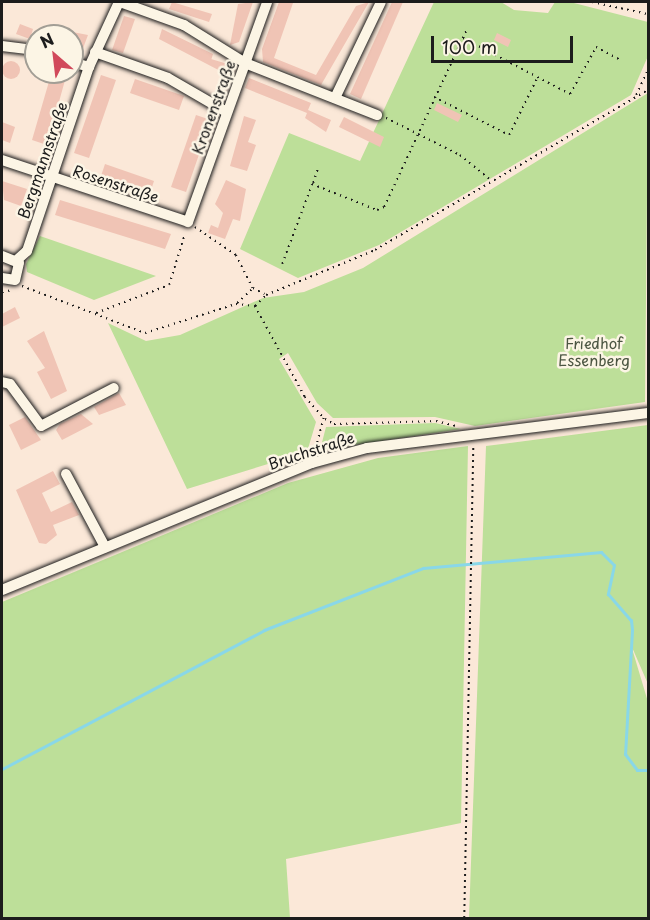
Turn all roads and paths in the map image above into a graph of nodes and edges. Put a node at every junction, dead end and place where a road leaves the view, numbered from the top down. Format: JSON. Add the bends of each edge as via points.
{"nodes":[{"id":1,"x":119,"y":2,"type":"edge"},
{"id":2,"x":267,"y":2,"type":"edge"},
{"id":3,"x":381,"y":2,"type":"edge"},
{"id":4,"x":592,"y":2,"type":"edge"},
{"id":5,"x":648,"y":14,"type":"edge"},
{"id":6,"x":465,"y":31,"type":"dead end"},
{"id":7,"x":462,"y":38,"type":"junction"},
{"id":8,"x":2,"y":46,"type":"edge"},
{"id":9,"x":24,"y":49,"type":"edge"},
{"id":10,"x":95,"y":52,"type":"junction"},
{"id":11,"x":619,"y":59,"type":"dead end"},
{"id":12,"x":245,"y":63,"type":"junction"},
{"id":13,"x":84,"y":66,"type":"edge"},
{"id":14,"x":89,"y":68,"type":"junction"},
{"id":15,"x":648,"y":69,"type":"edge"},
{"id":16,"x":538,"y":77,"type":"junction"},
{"id":17,"x":648,"y":90,"type":"edge"},
{"id":18,"x":635,"y":96,"type":"junction"},
{"id":19,"x":434,"y":97,"type":"junction"},
{"id":20,"x":334,"y":98,"type":"junction"},
{"id":21,"x":225,"y":111,"type":"junction"},
{"id":22,"x":377,"y":115,"type":"joint"},
{"id":23,"x":417,"y":132,"type":"junction"},
{"id":24,"x":2,"y":160,"type":"edge"},
{"id":25,"x":318,"y":168,"type":"dead end"},
{"id":26,"x":52,"y":177,"type":"junction"},
{"id":27,"x":492,"y":182,"type":"junction"},
{"id":28,"x":312,"y":184,"type":"junction"},
{"id":29,"x":188,"y":222,"type":"junction"},
{"id":30,"x":2,"y":256,"type":"edge"},
{"id":31,"x":18,"y":259,"type":"junction"},
{"id":32,"x":282,"y":264,"type":"dead end"},
{"id":33,"x":2,"y":278,"type":"edge"},
{"id":34,"x":15,"y":280,"type":"junction"},
{"id":35,"x":253,"y":288,"type":"junction"},
{"id":36,"x":266,"y":295,"type":"junction"},
{"id":37,"x":236,"y":304,"type":"junction"},
{"id":38,"x":255,"y":306,"type":"junction"},
{"id":39,"x":95,"y":314,"type":"junction"},
{"id":40,"x":2,"y":382,"type":"edge"},
{"id":41,"x":114,"y":388,"type":"dead end"},
{"id":42,"x":648,"y":413,"type":"edge"},
{"id":43,"x":324,"y":418,"type":"junction"},
{"id":44,"x":458,"y":427,"type":"dead end"},
{"id":45,"x":473,"y":437,"type":"junction"},
{"id":46,"x":314,"y":455,"type":"dead end"},
{"id":47,"x":66,"y":474,"type":"dead end"},
{"id":48,"x":105,"y":547,"type":"junction"},
{"id":49,"x":2,"y":590,"type":"edge"},
{"id":50,"x":464,"y":918,"type":"edge"}],
"edges":[{"from":1,"to":10,"type":"street","name":"Bergmannstraße"},
{"from":1,"to":12,"type":"street","via":[[184,25]]},
{"from":2,"to":12,"type":"street","name":"Kronenstraße"},
{"from":3,"to":20,"type":"street"},
{"from":4,"to":5,"type":"path"},
{"from":6,"to":7,"type":"path"},
{"from":7,"to":16,"type":"path"},
{"from":7,"to":19,"type":"path"},
{"from":8,"to":9,"type":"street"},
{"from":10,"to":14,"type":"street","name":"Bergmannstraße"},
{"from":10,"to":21,"type":"street","via":[[168,78]]},
{"from":11,"to":16,"type":"path","via":[[596,47],[570,94]]},
{"from":12,"to":20,"type":"street"},
{"from":12,"to":21,"type":"street","name":"Kronenstraße"},
{"from":13,"to":14,"type":"street"},
{"from":14,"to":26,"type":"street","name":"Bergmannstraße"},
{"from":15,"to":18,"type":"path"},
{"from":16,"to":19,"type":"path","via":[[509,135]]},
{"from":17,"to":18,"type":"path"},
{"from":18,"to":27,"type":"path"},
{"from":19,"to":23,"type":"path"},
{"from":20,"to":22,"type":"street"},
{"from":21,"to":29,"type":"street","name":"Kronenstraße"},
{"from":22,"to":23,"type":"path"},
{"from":23,"to":27,"type":"path","via":[[486,171]]},
{"from":23,"to":28,"type":"path","via":[[381,209]]},
{"from":24,"to":26,"type":"street","name":"Rosenstraße"},
{"from":25,"to":28,"type":"path"},
{"from":26,"to":29,"type":"street","name":"Rosenstraße"},
{"from":26,"to":31,"type":"street","name":"Bergmannstraße","via":[[27,251]]},
{"from":27,"to":36,"type":"path","via":[[375,250]]},
{"from":28,"to":32,"type":"path"},
{"from":29,"to":35,"type":"path","via":[[236,255]]},
{"from":29,"to":39,"type":"path","via":[[169,285]]},
{"from":30,"to":31,"type":"street"},
{"from":31,"to":34,"type":"street"},
{"from":33,"to":34,"type":"street"},
{"from":34,"to":39,"type":"path"},
{"from":35,"to":36,"type":"path"},
{"from":35,"to":37,"type":"path"},
{"from":36,"to":38,"type":"path"},
{"from":37,"to":38,"type":"path"},
{"from":37,"to":39,"type":"path","via":[[145,333]]},
{"from":38,"to":43,"type":"path","via":[[305,397]]},
{"from":40,"to":41,"type":"street","via":[[10,384],[41,426]]},
{"from":42,"to":45,"type":"street","name":"Bruchstraße"},
{"from":43,"to":44,"type":"path","via":[[334,424],[436,421]]},
{"from":43,"to":46,"type":"path"},
{"from":45,"to":48,"type":"street","name":"Bruchstraße","via":[[367,448],[312,463]]},
{"from":45,"to":50,"type":"path"},
{"from":47,"to":48,"type":"street"},
{"from":48,"to":49,"type":"street","name":"Bruchstraße"}]}
